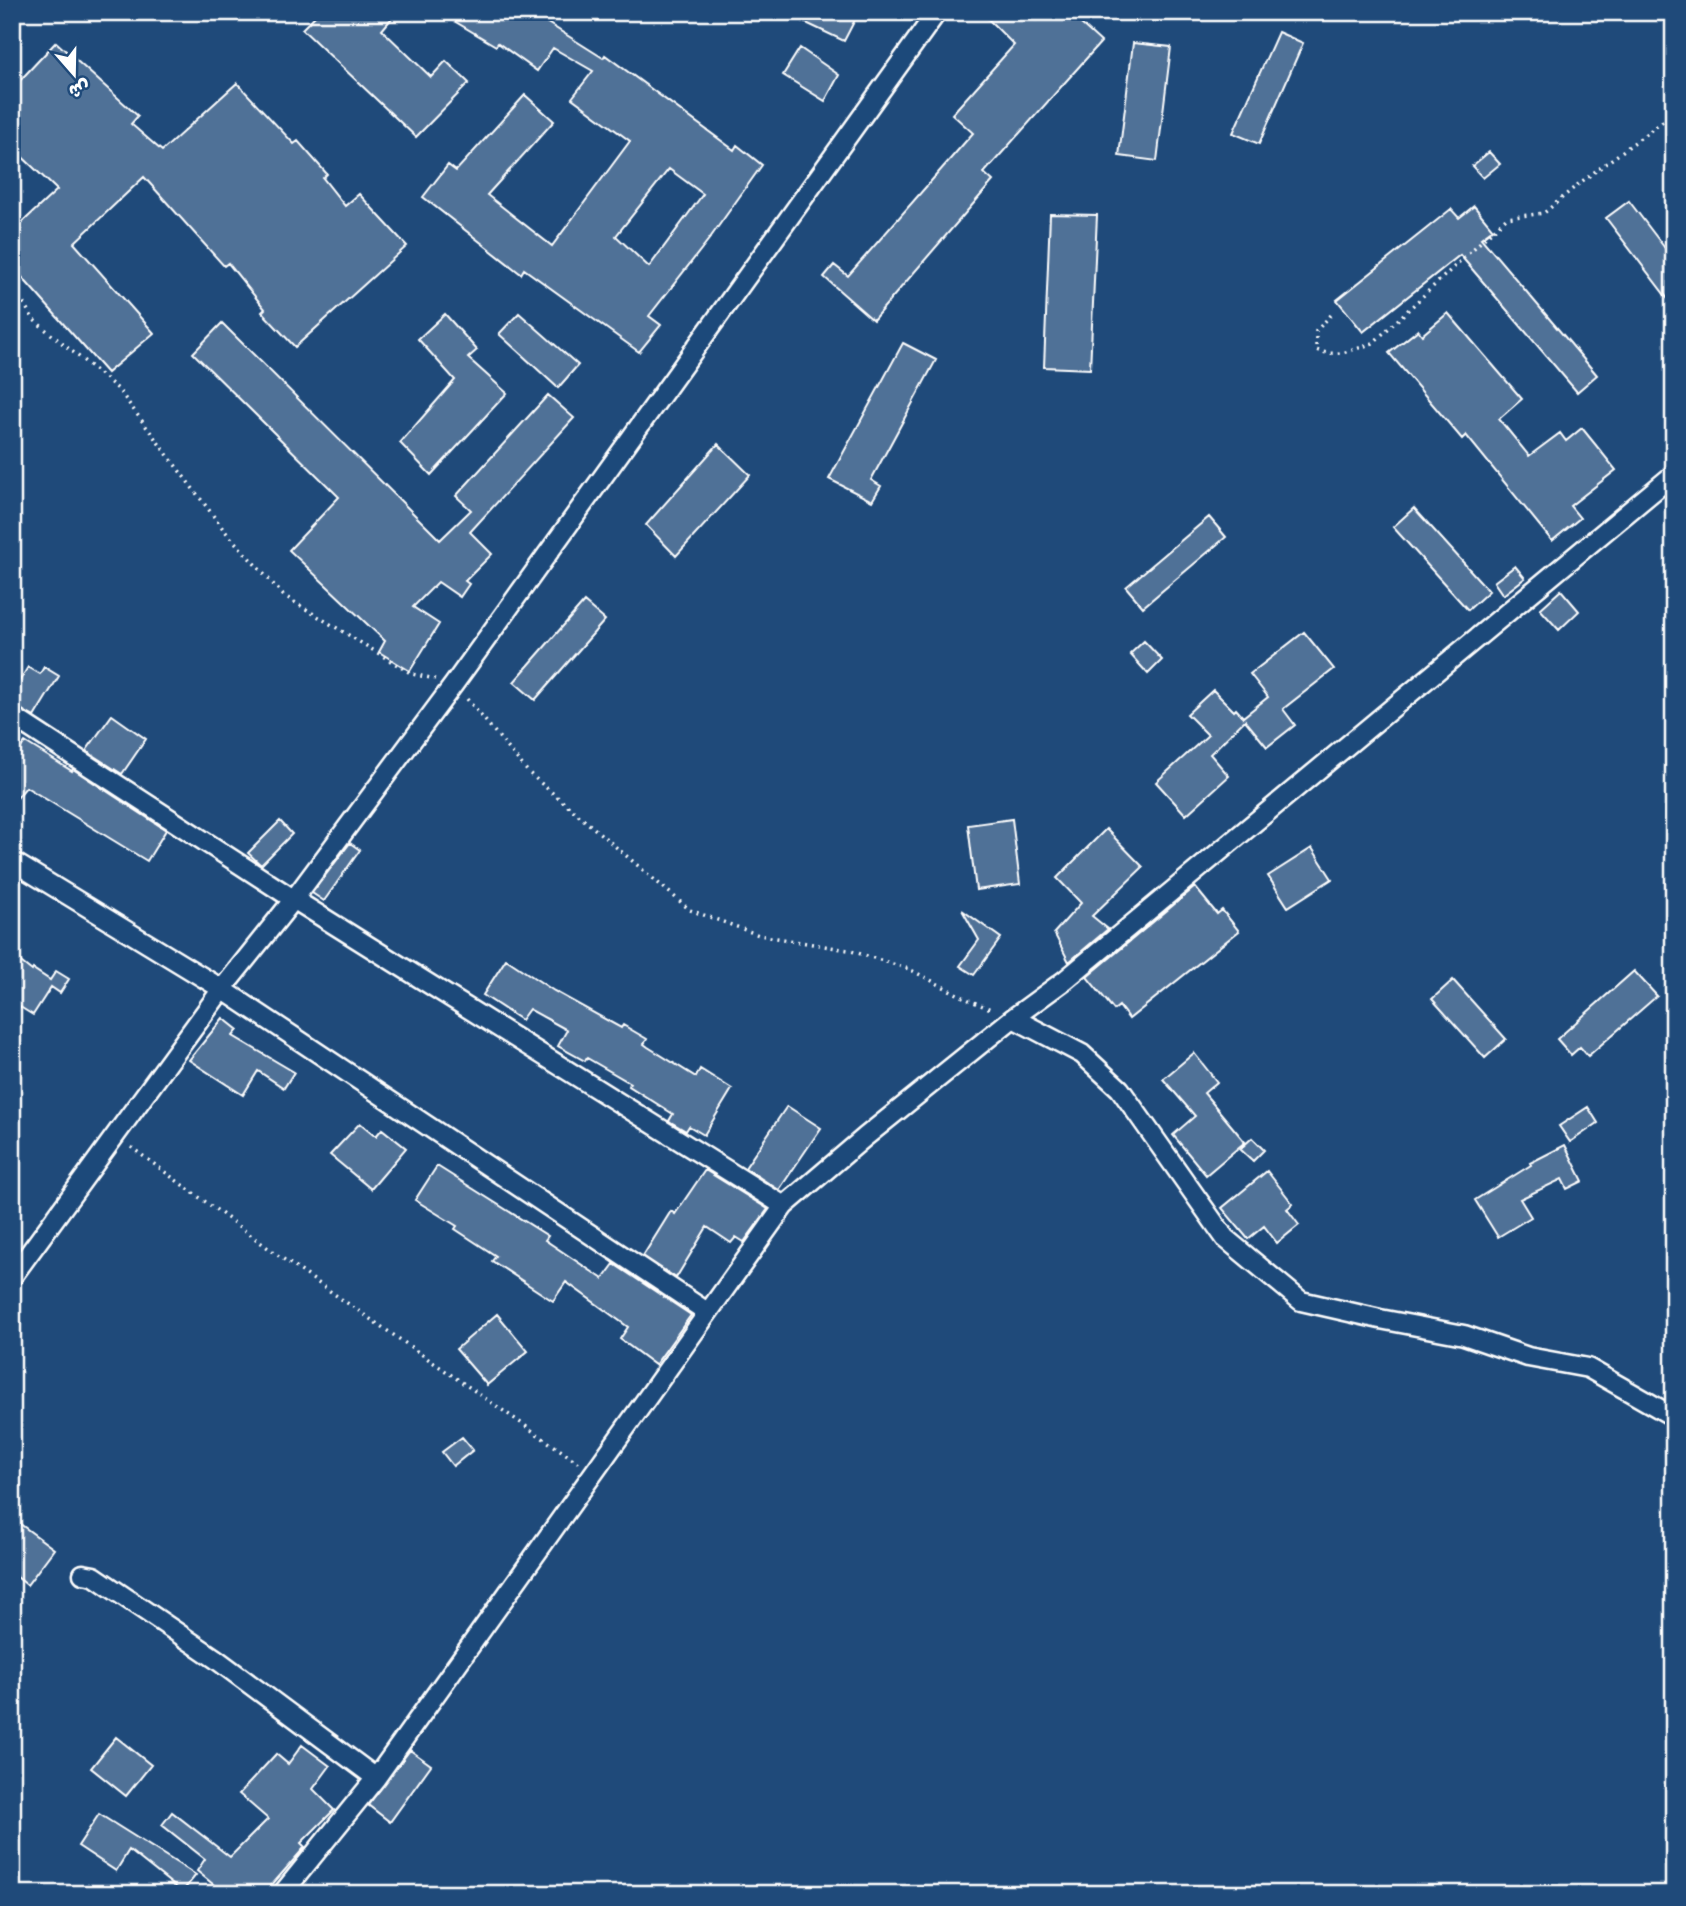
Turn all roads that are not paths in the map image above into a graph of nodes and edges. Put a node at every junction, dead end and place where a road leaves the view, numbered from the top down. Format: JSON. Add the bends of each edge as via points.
{"nodes":[{"id":1,"x":937,"y":12,"type":"edge"},
{"id":2,"x":1674,"y":474,"type":"edge"},
{"id":3,"x":12,"y":716,"type":"edge"},
{"id":4,"x":12,"y":861,"type":"edge"},
{"id":5,"x":294,"y":899,"type":"junction"},
{"id":6,"x":222,"y":989,"type":"junction"},
{"id":7,"x":1013,"y":1018,"type":"junction"},
{"id":8,"x":783,"y":1206,"type":"junction"},
{"id":9,"x":12,"y":1277,"type":"edge"},
{"id":10,"x":707,"y":1312,"type":"junction"},
{"id":11,"x":1674,"y":1418,"type":"edge"},
{"id":12,"x":83,"y":1574,"type":"dead end"},
{"id":13,"x":376,"y":1778,"type":"junction"},
{"id":14,"x":282,"y":1894,"type":"edge"}],
"edges":[{"from":1,"to":5,"type":"street"},
{"from":2,"to":7,"type":"street","via":[[1076,971]]},
{"from":3,"to":5,"type":"street"},
{"from":4,"to":6,"type":"street"},
{"from":5,"to":6,"type":"street"},
{"from":5,"to":8,"type":"street"},
{"from":6,"to":9,"type":"street"},
{"from":6,"to":10,"type":"street"},
{"from":7,"to":8,"type":"street"},
{"from":7,"to":11,"type":"street","via":[[1082,1054],[1120,1089],[1224,1238],[1301,1301],[1464,1335],[1528,1357],[1588,1368]]},
{"from":8,"to":10,"type":"street"},
{"from":10,"to":13,"type":"street"},
{"from":12,"to":13,"type":"street","via":[[94,1576],[196,1645]]},
{"from":13,"to":14,"type":"street"}]}
